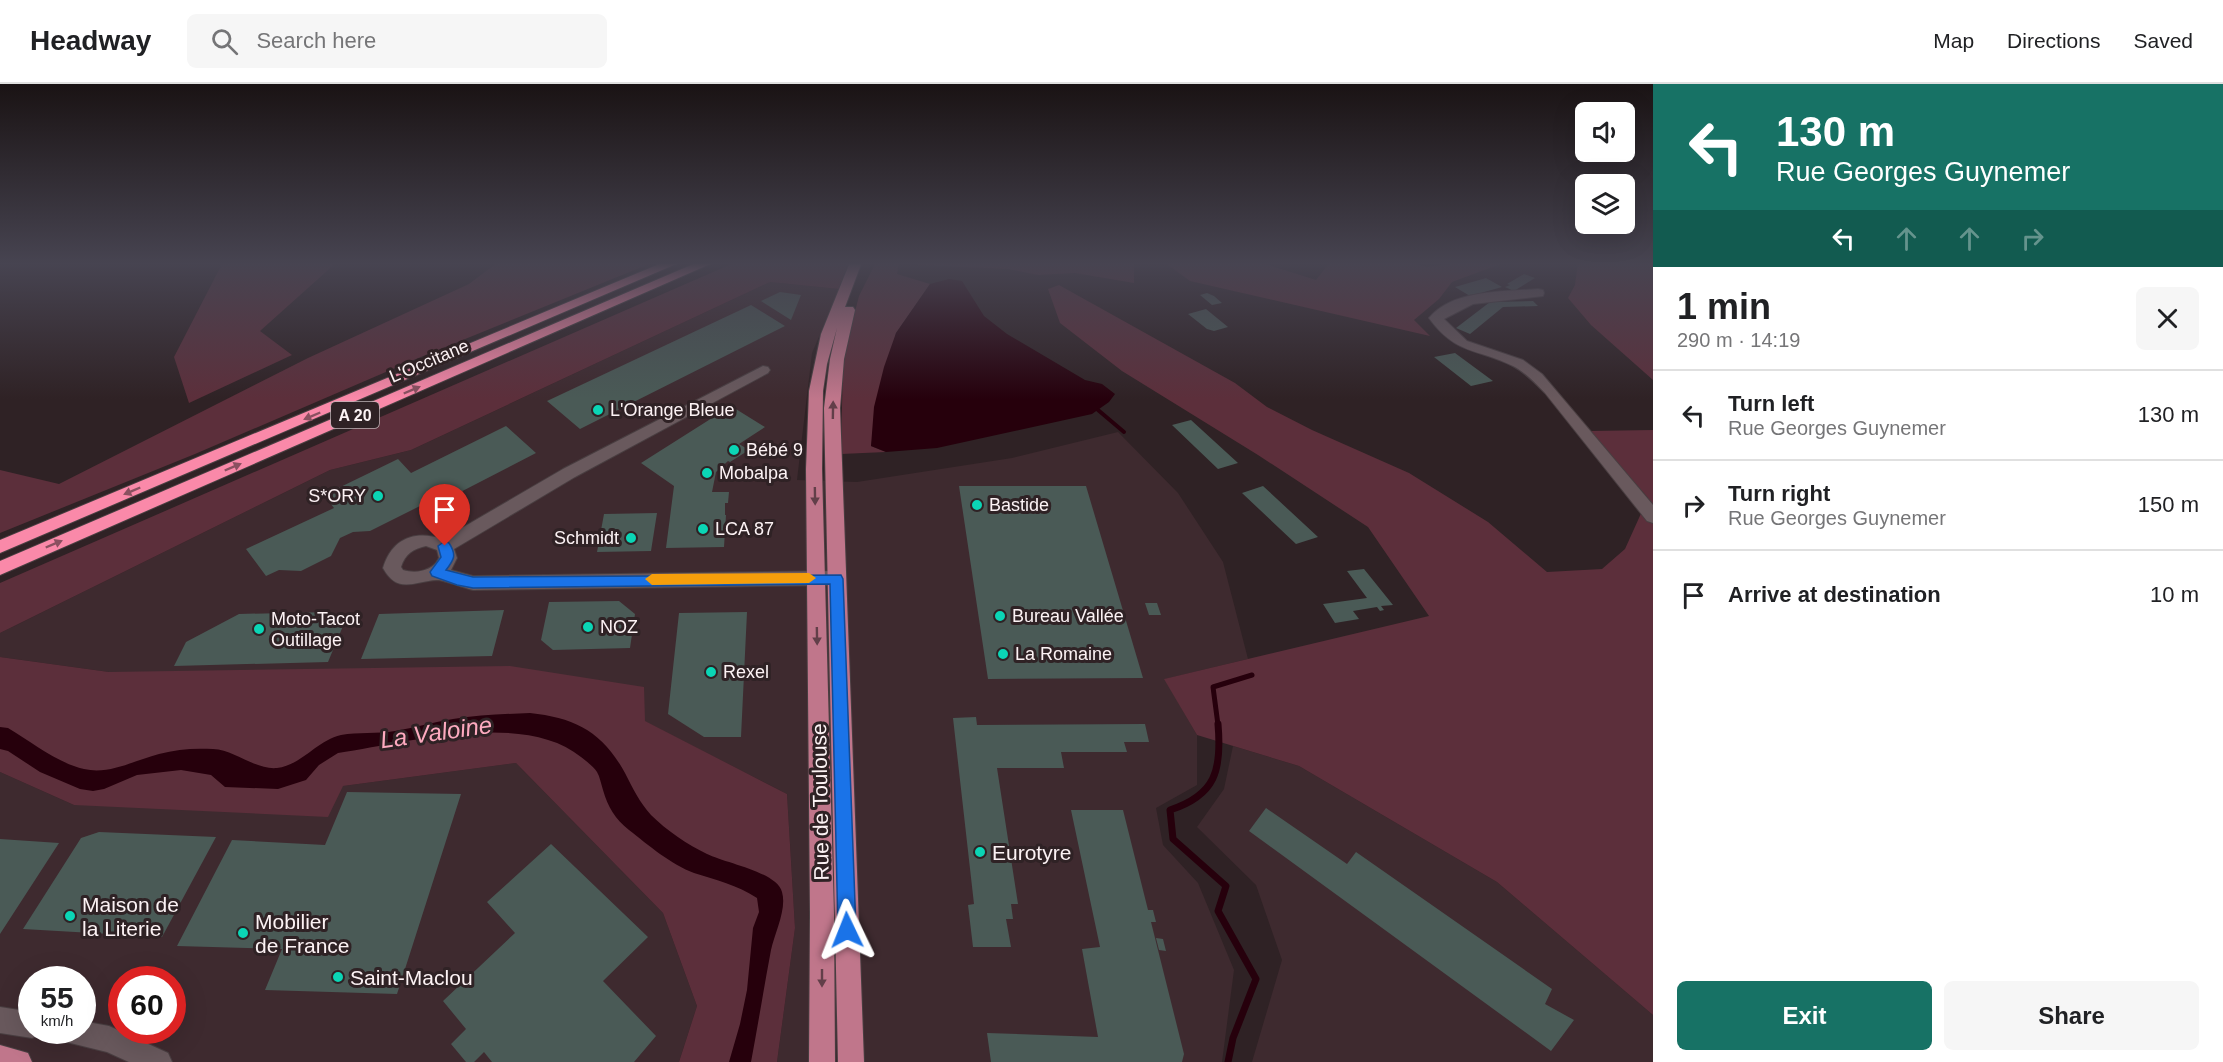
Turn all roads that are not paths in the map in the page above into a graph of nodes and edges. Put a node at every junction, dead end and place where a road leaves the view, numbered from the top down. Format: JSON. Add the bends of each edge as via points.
{"nodes":[{"id":1,"x":567,"y":308,"type":"edge"},
{"id":2,"x":603,"y":308,"type":"edge"},
{"id":3,"x":838,"y":308,"type":"edge"},
{"id":4,"x":849,"y":308,"type":"edge"},
{"id":5,"x":1453,"y":308,"type":"edge"},
{"id":6,"x":763,"y":370,"type":"dead end"},
{"id":7,"x":1653,"y":517,"type":"edge"},
{"id":8,"x":445,"y":546,"type":"junction"},
{"id":9,"x":0,"y":547,"type":"edge"},
{"id":10,"x":0,"y":567,"type":"edge"},
{"id":11,"x":436,"y":572,"type":"junction"},
{"id":12,"x":826,"y":578,"type":"junction"},
{"id":13,"x":0,"y":1020,"type":"edge"},
{"id":14,"x":18,"y":1023,"type":"edge"},
{"id":15,"x":96,"y":1036,"type":"edge"},
{"id":16,"x":0,"y":1058,"type":"edge"},
{"id":17,"x":19,"y":1062,"type":"edge"},
{"id":18,"x":159,"y":1062,"type":"edge"},
{"id":19,"x":822,"y":1062,"type":"edge"},
{"id":20,"x":851,"y":1062,"type":"edge"}],
"edges":[{"from":1,"to":9,"type":"highway","name":"L'Occitane","number":"A 20","one_way":true},
{"from":10,"to":2,"type":"highway","name":"L'Occitane","number":"A 20","one_way":true},
{"from":3,"to":12,"type":"main road","name":"Rue de Toulouse","one_way":true,"via":[[828,334],[816,391],[814,469]]},
{"from":12,"to":4,"type":"main road","name":"Rue de Toulouse","one_way":true,"via":[[832,408]]},
{"from":5,"to":7,"type":"street","via":[[1436,318],[1457,342],[1514,361],[1530,372],[1550,390]]},
{"from":6,"to":8,"type":"street","via":[[569,473]]},
{"from":8,"to":11,"type":"street","via":[[448,559]]},
{"from":8,"to":11,"type":"street","via":[[434,541],[415,542],[396,554],[392,562],[392,570],[405,579]]},
{"from":11,"to":12,"type":"street","via":[[473,583]]},
{"from":12,"to":19,"type":"main road","name":"Rue de Toulouse","one_way":true},
{"from":12,"to":20,"type":"main road","name":"Rue de Toulouse"},
{"from":13,"to":14,"type":"street"},
{"from":15,"to":18,"type":"street"},
{"from":16,"to":17,"type":"main road"}]}
